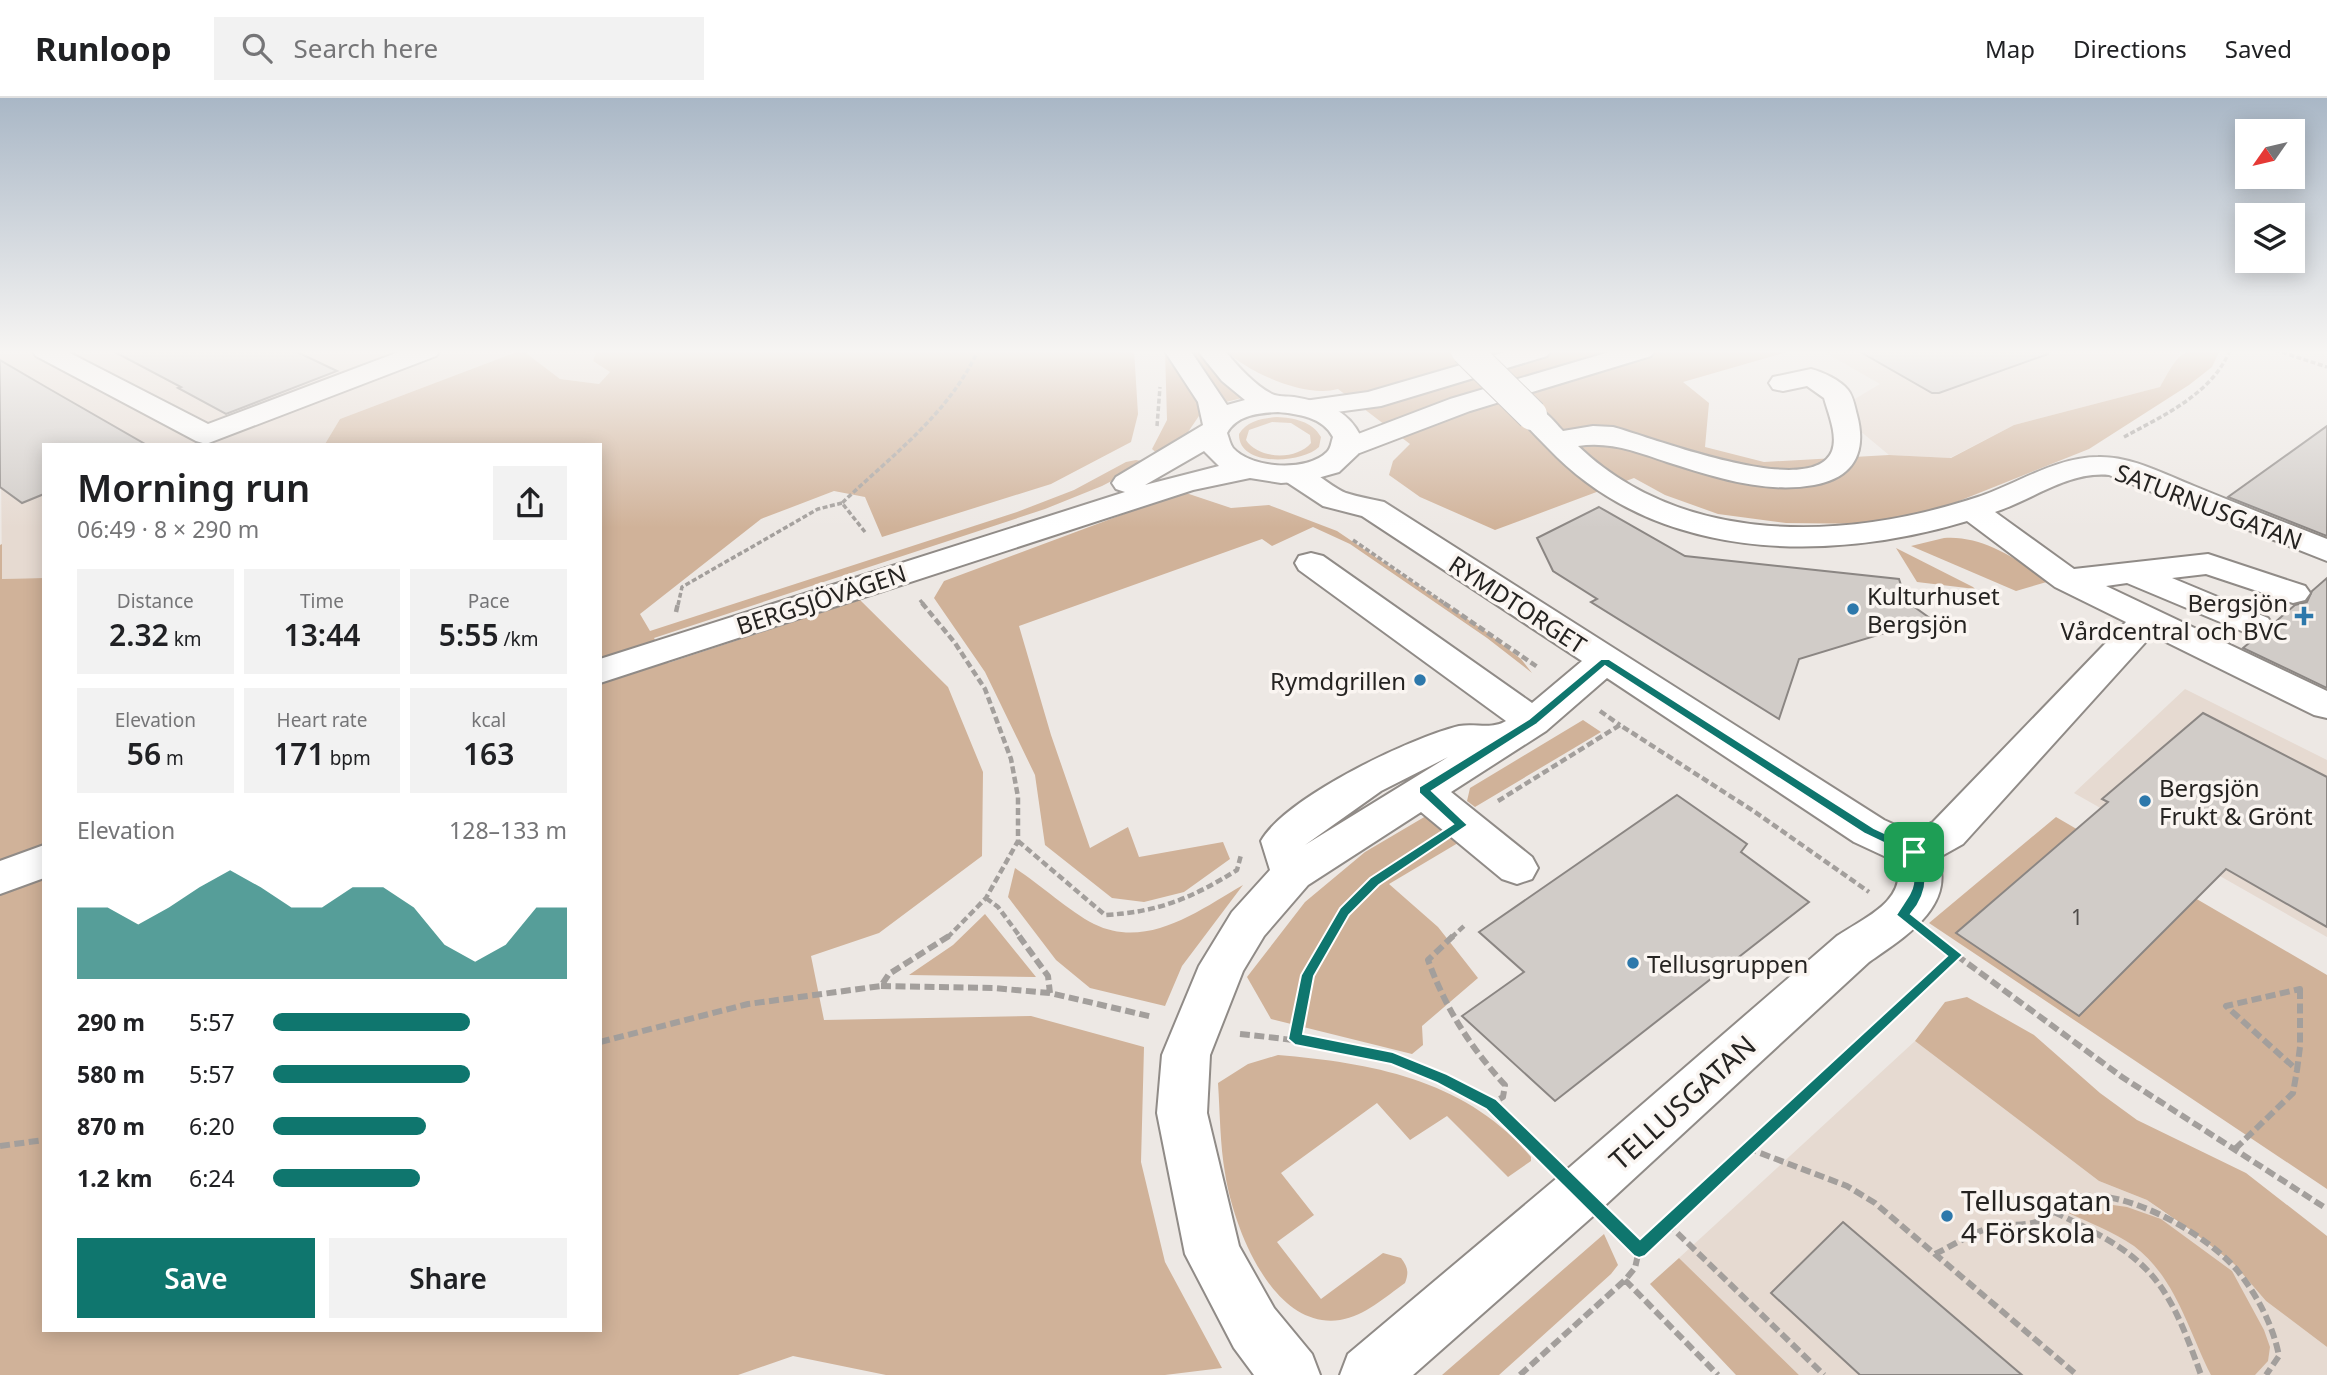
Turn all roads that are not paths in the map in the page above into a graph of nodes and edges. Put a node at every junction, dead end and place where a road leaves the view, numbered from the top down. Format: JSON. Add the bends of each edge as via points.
{"nodes":[{"id":1,"x":158,"y":410,"type":"edge"},
{"id":2,"x":272,"y":410,"type":"edge"},
{"id":3,"x":1213,"y":410,"type":"edge"},
{"id":4,"x":1245,"y":410,"type":"edge"},
{"id":5,"x":1310,"y":410,"type":"edge"},
{"id":6,"x":1449,"y":410,"type":"edge"},
{"id":7,"x":1527,"y":410,"type":"edge"},
{"id":8,"x":1840,"y":410,"type":"edge"},
{"id":9,"x":1215,"y":428,"type":"junction"},
{"id":10,"x":1558,"y":440,"type":"junction"},
{"id":11,"x":1341,"y":455,"type":"junction"},
{"id":12,"x":1251,"y":469,"type":"junction"},
{"id":13,"x":1293,"y":473,"type":"junction"},
{"id":14,"x":1373,"y":509,"type":"junction"},
{"id":15,"x":1971,"y":509,"type":"junction"},
{"id":16,"x":1041,"y":527,"type":"junction"},
{"id":17,"x":2327,"y":551,"type":"edge"},
{"id":18,"x":1311,"y":563,"type":"dead end"},
{"id":19,"x":2131,"y":573,"type":"junction"},
{"id":20,"x":2067,"y":580,"type":"junction"},
{"id":21,"x":2293,"y":593,"type":"dead end"},
{"id":22,"x":2147,"y":620,"type":"junction"},
{"id":23,"x":2256,"y":626,"type":"dead end"},
{"id":24,"x":1605,"y":661,"type":"junction"},
{"id":25,"x":602,"y":670,"type":"edge"},
{"id":26,"x":2327,"y":706,"type":"edge"},
{"id":27,"x":1517,"y":731,"type":"junction"},
{"id":28,"x":1423,"y":790,"type":"junction"},
{"id":29,"x":1914,"y":852,"type":"junction"},
{"id":30,"x":42,"y":863,"type":"edge"},
{"id":31,"x":1517,"y":868,"type":"dead end"},
{"id":32,"x":1293,"y":873,"type":"junction"},
{"id":33,"x":0,"y":878,"type":"edge"},
{"id":34,"x":1291,"y":1375,"type":"edge"},
{"id":35,"x":1369,"y":1375,"type":"edge"}],
"edges":[{"from":1,"to":2,"type":"street","via":[[206,435]]},
{"from":3,"to":9,"type":"street"},
{"from":4,"to":9,"type":"street","name":"BERGSJÖVÄGEN"},
{"from":5,"to":11,"type":"street","name":"BERGSJÖVÄGEN","via":[[1337,422],[1346,432]]},
{"from":6,"to":11,"type":"street","name":"BERGSJÖVÄGEN"},
{"from":7,"to":10,"type":"street","name":"SATURNUSGATAN","bridge":true},
{"from":8,"to":10,"type":"street","via":[[1846,454],[1819,475],[1787,479],[1738,474],[1613,436]]},
{"from":9,"to":12,"type":"street","name":"BERGSJÖVÄGEN","via":[[1214,443],[1221,453]]},
{"from":9,"to":16,"type":"street","name":"BERGSJÖVÄGEN","via":[[1162,464]]},
{"from":10,"to":15,"type":"street","name":"SATURNUSGATAN","via":[[1583,466],[1629,496],[1736,533],[1818,539],[1878,532]]},
{"from":11,"to":13,"type":"street","name":"BERGSJÖVÄGEN","via":[[1316,470]]},
{"from":11,"to":14,"type":"street","name":"RYMDTORGET"},
{"from":12,"to":13,"type":"street","name":"BERGSJÖVÄGEN"},
{"from":12,"to":16,"type":"street","name":"BERGSJÖVÄGEN","via":[[1186,481]]},
{"from":13,"to":14,"type":"street","name":"RYMDTORGET","via":[[1334,499]]},
{"from":14,"to":24,"type":"street","name":"RYMDTORGET"},
{"from":15,"to":17,"type":"street","name":"SATURNUSGATAN","via":[[2074,471],[2115,467]]},
{"from":15,"to":20,"type":"street"},
{"from":16,"to":25,"type":"street","name":"BERGSJÖVÄGEN"},
{"from":18,"to":27,"type":"street"},
{"from":19,"to":20,"type":"street"},
{"from":19,"to":21,"type":"street","via":[[2208,564]]},
{"from":19,"to":23,"type":"street"},
{"from":20,"to":22,"type":"street"},
{"from":22,"to":26,"type":"street"},
{"from":22,"to":29,"type":"street","via":[[1948,833]]},
{"from":24,"to":27,"type":"street"},
{"from":24,"to":29,"type":"street","name":"RYMDTORGET","via":[[1869,831]]},
{"from":27,"to":28,"type":"street"},
{"from":27,"to":32,"type":"street","via":[[1426,748],[1306,819],[1282,841]]},
{"from":28,"to":31,"type":"street"},
{"from":28,"to":32,"type":"street"},
{"from":29,"to":35,"type":"street","name":"TELLUSGATAN","via":[[1922,878],[1915,900],[1902,915],[1853,949]]},
{"from":30,"to":33,"type":"street"},
{"from":32,"to":34,"type":"street","via":[[1248,924],[1222,966],[1186,1055],[1182,1113],[1213,1254],[1254,1328]]}]}
